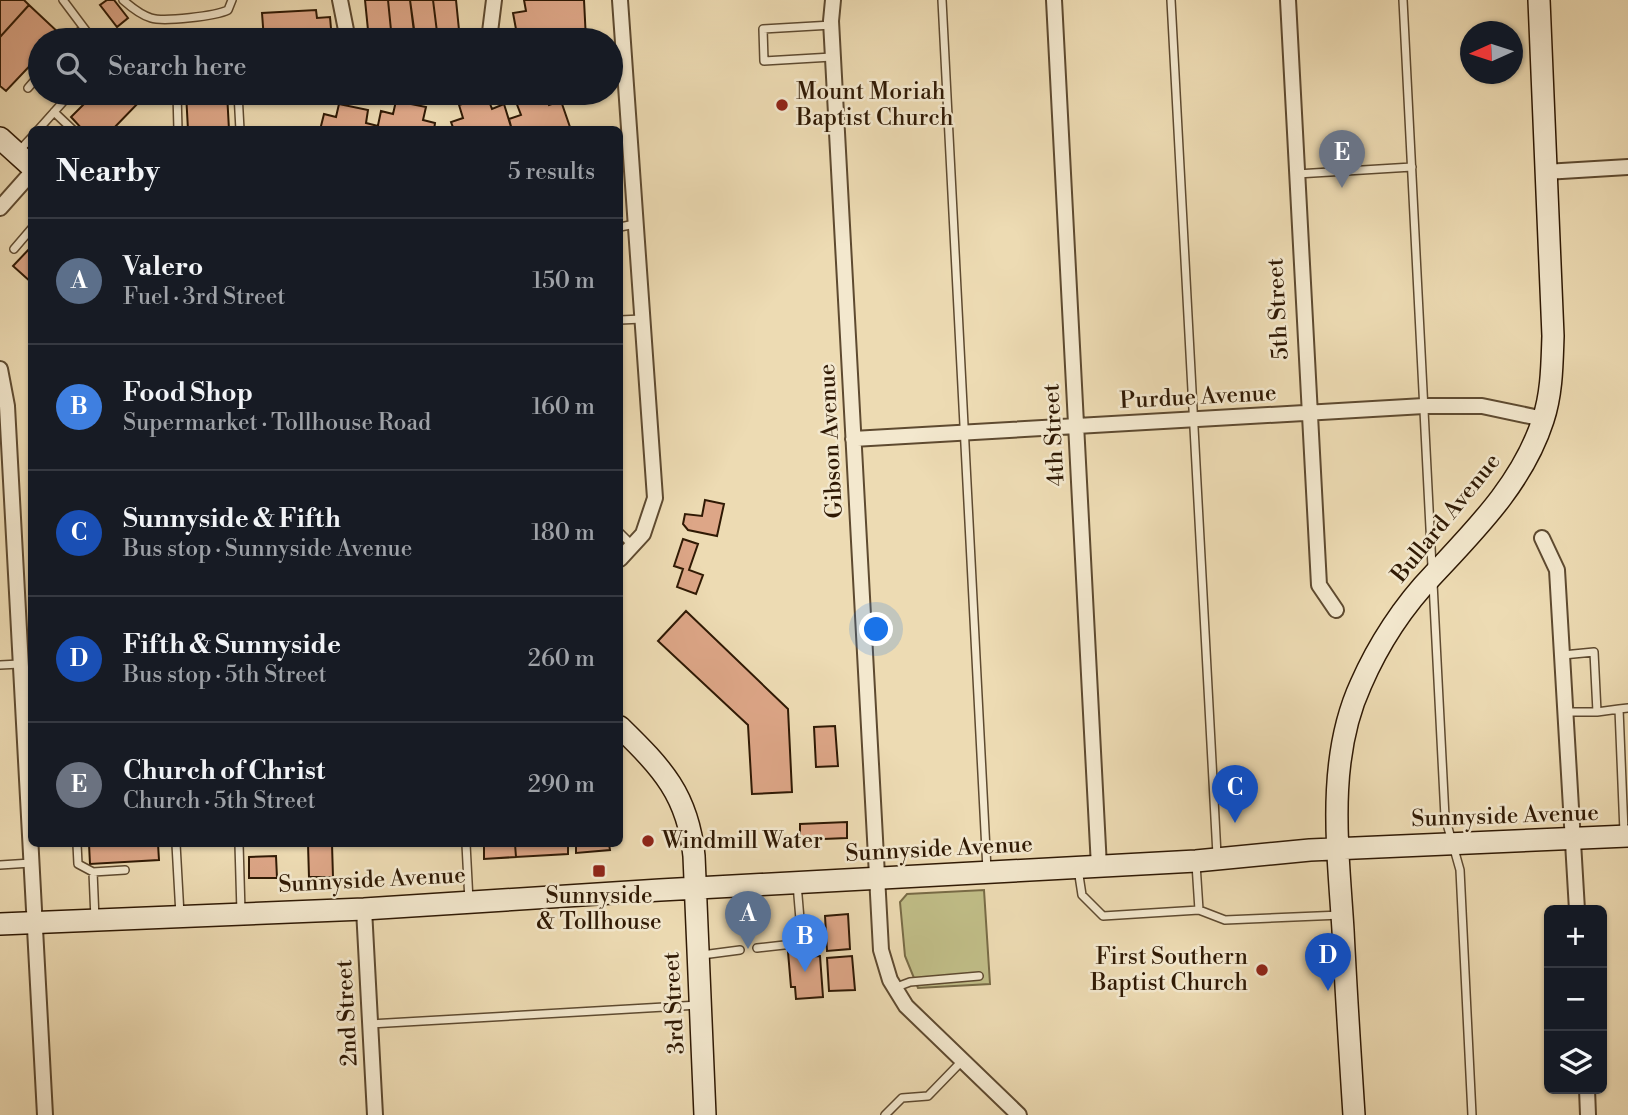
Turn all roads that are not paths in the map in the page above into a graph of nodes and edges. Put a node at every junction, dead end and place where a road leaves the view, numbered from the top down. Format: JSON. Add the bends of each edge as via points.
{"nodes":[{"id":1,"x":63,"y":0,"type":"edge"},
{"id":2,"x":123,"y":0,"type":"edge"},
{"id":3,"x":232,"y":0,"type":"edge"},
{"id":4,"x":340,"y":0,"type":"edge"},
{"id":5,"x":494,"y":0,"type":"edge"},
{"id":6,"x":620,"y":0,"type":"edge"},
{"id":7,"x":833,"y":0,"type":"edge"},
{"id":8,"x":942,"y":0,"type":"edge"},
{"id":9,"x":1054,"y":0,"type":"edge"},
{"id":10,"x":1171,"y":0,"type":"edge"},
{"id":11,"x":1288,"y":0,"type":"edge"},
{"id":12,"x":1403,"y":0,"type":"edge"},
{"id":13,"x":1539,"y":0,"type":"edge"},
{"id":14,"x":832,"y":25,"type":"junction"},
{"id":15,"x":83,"y":28,"type":"edge"},
{"id":16,"x":346,"y":28,"type":"edge"},
{"id":17,"x":490,"y":28,"type":"edge"},
{"id":18,"x":619,"y":28,"type":"edge"},
{"id":19,"x":833,"y":57,"type":"junction"},
{"id":20,"x":60,"y":105,"type":"edge"},
{"id":21,"x":177,"y":105,"type":"edge"},
{"id":22,"x":239,"y":105,"type":"edge"},
{"id":23,"x":621,"y":105,"type":"edge"},
{"id":24,"x":54,"y":112,"type":"junction"},
{"id":25,"x":42,"y":126,"type":"edge"},
{"id":26,"x":68,"y":126,"type":"edge"},
{"id":27,"x":178,"y":126,"type":"edge"},
{"id":28,"x":240,"y":126,"type":"edge"},
{"id":29,"x":0,"y":138,"type":"edge"},
{"id":30,"x":27,"y":164,"type":"edge"},
{"id":31,"x":1412,"y":167,"type":"junction"},
{"id":32,"x":1628,"y":167,"type":"edge"},
{"id":33,"x":1545,"y":172,"type":"junction"},
{"id":34,"x":1297,"y":174,"type":"junction"},
{"id":35,"x":0,"y":208,"type":"edge"},
{"id":36,"x":635,"y":224,"type":"junction"},
{"id":37,"x":623,"y":226,"type":"edge"},
{"id":38,"x":28,"y":232,"type":"edge"},
{"id":39,"x":14,"y":248,"type":"dead end"},
{"id":40,"x":642,"y":319,"type":"junction"},
{"id":41,"x":623,"y":320,"type":"edge"},
{"id":42,"x":0,"y":369,"type":"edge"},
{"id":43,"x":1424,"y":406,"type":"junction"},
{"id":44,"x":1310,"y":414,"type":"junction"},
{"id":45,"x":1194,"y":419,"type":"junction"},
{"id":46,"x":1544,"y":419,"type":"junction"},
{"id":47,"x":1076,"y":425,"type":"junction"},
{"id":48,"x":964,"y":432,"type":"junction"},
{"id":49,"x":853,"y":439,"type":"junction"},
{"id":50,"x":4,"y":445,"type":"edge"},
{"id":51,"x":623,"y":536,"type":"edge"},
{"id":52,"x":1542,"y":538,"type":"dead end"},
{"id":53,"x":632,"y":545,"type":"junction"},
{"id":54,"x":623,"y":556,"type":"edge"},
{"id":55,"x":1433,"y":574,"type":"junction"},
{"id":56,"x":1336,"y":610,"type":"dead end"},
{"id":57,"x":25,"y":643,"type":"edge"},
{"id":58,"x":1563,"y":655,"type":"junction"},
{"id":59,"x":20,"y":664,"type":"junction"},
{"id":60,"x":0,"y":665,"type":"edge"},
{"id":61,"x":27,"y":690,"type":"edge"},
{"id":62,"x":1628,"y":708,"type":"edge"},
{"id":63,"x":1619,"y":709,"type":"junction"},
{"id":64,"x":1566,"y":712,"type":"junction"},
{"id":65,"x":1597,"y":712,"type":"junction"},
{"id":66,"x":623,"y":730,"type":"edge"},
{"id":67,"x":28,"y":744,"type":"edge"},
{"id":68,"x":1626,"y":837,"type":"edge"},
{"id":69,"x":1573,"y":840,"type":"junction"},
{"id":70,"x":1454,"y":844,"type":"junction"},
{"id":71,"x":31,"y":847,"type":"edge"},
{"id":72,"x":77,"y":847,"type":"edge"},
{"id":73,"x":176,"y":847,"type":"edge"},
{"id":74,"x":239,"y":847,"type":"edge"},
{"id":75,"x":466,"y":847,"type":"edge"},
{"id":76,"x":1339,"y":849,"type":"junction"},
{"id":77,"x":1217,"y":860,"type":"junction"},
{"id":78,"x":1196,"y":861,"type":"junction"},
{"id":79,"x":31,"y":863,"type":"junction"},
{"id":80,"x":0,"y":865,"type":"edge"},
{"id":81,"x":1089,"y":868,"type":"junction"},
{"id":82,"x":125,"y":870,"type":"dead end"},
{"id":83,"x":93,"y":872,"type":"junction"},
{"id":84,"x":987,"y":873,"type":"junction"},
{"id":85,"x":877,"y":879,"type":"junction"},
{"id":86,"x":796,"y":883,"type":"junction"},
{"id":87,"x":695,"y":888,"type":"junction"},
{"id":88,"x":469,"y":901,"type":"junction"},
{"id":89,"x":1577,"y":905,"type":"edge"},
{"id":90,"x":364,"y":909,"type":"junction"},
{"id":91,"x":1199,"y":910,"type":"junction"},
{"id":92,"x":241,"y":913,"type":"junction"},
{"id":93,"x":1342,"y":915,"type":"junction"},
{"id":94,"x":180,"y":916,"type":"junction"},
{"id":95,"x":94,"y":919,"type":"junction"},
{"id":96,"x":34,"y":923,"type":"junction"},
{"id":97,"x":0,"y":925,"type":"edge"},
{"id":98,"x":757,"y":948,"type":"dead end"},
{"id":99,"x":740,"y":950,"type":"dead end"},
{"id":100,"x":698,"y":956,"type":"junction"},
{"id":101,"x":979,"y":976,"type":"dead end"},
{"id":102,"x":893,"y":988,"type":"junction"},
{"id":103,"x":700,"y":1005,"type":"junction"},
{"id":104,"x":370,"y":1024,"type":"junction"},
{"id":105,"x":961,"y":1062,"type":"junction"},
{"id":106,"x":1587,"y":1094,"type":"edge"},
{"id":107,"x":45,"y":1115,"type":"edge"},
{"id":108,"x":375,"y":1115,"type":"edge"},
{"id":109,"x":705,"y":1115,"type":"edge"},
{"id":110,"x":885,"y":1115,"type":"edge"},
{"id":111,"x":1019,"y":1115,"type":"edge"},
{"id":112,"x":1354,"y":1115,"type":"edge"},
{"id":113,"x":1472,"y":1115,"type":"edge"},
{"id":114,"x":1588,"y":1115,"type":"edge"}],
"edges":[{"from":1,"to":15,"type":"lane"},
{"from":2,"to":3,"type":"lane","via":[[153,19],[217,15],[228,10]]},
{"from":4,"to":16,"type":"street"},
{"from":5,"to":17,"type":"street"},
{"from":6,"to":18,"type":"street"},
{"from":7,"to":14,"type":"street","name":"Gibson Avenue"},
{"from":8,"to":48,"type":"lane"},
{"from":9,"to":47,"type":"street","name":"4th Street"},
{"from":10,"to":45,"type":"lane"},
{"from":11,"to":34,"type":"street","name":"5th Street"},
{"from":12,"to":31,"type":"lane"},
{"from":13,"to":33,"type":"main road","name":"Bullard Avenue"},
{"from":14,"to":19,"type":"street","name":"Gibson Avenue"},
{"from":14,"to":19,"type":"lane","via":[[763,29],[764,61]]},
{"from":19,"to":49,"type":"street","name":"Gibson Avenue"},
{"from":20,"to":24,"type":"lane"},
{"from":21,"to":27,"type":"lane"},
{"from":22,"to":28,"type":"lane"},
{"from":23,"to":36,"type":"street"},
{"from":24,"to":25,"type":"lane"},
{"from":24,"to":26,"type":"lane"},
{"from":29,"to":30,"type":"main road"},
{"from":30,"to":35,"type":"street"},
{"from":31,"to":34,"type":"lane"},
{"from":31,"to":43,"type":"lane"},
{"from":32,"to":33,"type":"street"},
{"from":33,"to":46,"type":"main road","name":"Bullard Avenue","via":[[1553,336]]},
{"from":34,"to":44,"type":"street","name":"5th Street"},
{"from":36,"to":37,"type":"lane"},
{"from":36,"to":40,"type":"street"},
{"from":38,"to":39,"type":"lane"},
{"from":40,"to":41,"type":"lane"},
{"from":40,"to":53,"type":"street","via":[[654,498],[643,534]]},
{"from":42,"to":50,"type":"street","via":[[7,406]]},
{"from":43,"to":44,"type":"street","name":"Purdue Avenue"},
{"from":43,"to":46,"type":"street","name":"Purdue Avenue","via":[[1482,406]]},
{"from":43,"to":55,"type":"lane"},
{"from":44,"to":45,"type":"street","name":"Purdue Avenue"},
{"from":44,"to":56,"type":"street","name":"5th Street","via":[[1319,584]]},
{"from":45,"to":47,"type":"street","name":"Purdue Avenue"},
{"from":45,"to":77,"type":"lane"},
{"from":46,"to":55,"type":"main road","name":"Bullard Avenue","via":[[1505,494]]},
{"from":47,"to":48,"type":"street","name":"Purdue Avenue"},
{"from":47,"to":81,"type":"street","name":"4th Street"},
{"from":48,"to":49,"type":"street","name":"Purdue Avenue"},
{"from":48,"to":84,"type":"lane"},
{"from":49,"to":85,"type":"street","name":"Gibson Avenue"},
{"from":50,"to":57,"type":"street"},
{"from":51,"to":53,"type":"lane"},
{"from":52,"to":58,"type":"street","via":[[1557,570]]},
{"from":53,"to":54,"type":"street"},
{"from":55,"to":70,"type":"lane","via":[[1445,817]]},
{"from":55,"to":76,"type":"main road","name":"Bullard Avenue","via":[[1384,640],[1360,685],[1339,765]]},
{"from":57,"to":59,"type":"street"},
{"from":58,"to":64,"type":"street"},
{"from":58,"to":65,"type":"lane","via":[[1594,652]]},
{"from":59,"to":60,"type":"lane"},
{"from":59,"to":61,"type":"street"},
{"from":61,"to":67,"type":"street"},
{"from":62,"to":63,"type":"lane"},
{"from":63,"to":65,"type":"lane"},
{"from":63,"to":68,"type":"lane"},
{"from":64,"to":65,"type":"lane"},
{"from":64,"to":69,"type":"street"},
{"from":66,"to":87,"type":"main road","name":"3rd Street","via":[[652,758],[680,797],[693,849]]},
{"from":68,"to":69,"type":"main road","name":"Sunnyside Avenue"},
{"from":69,"to":70,"type":"main road","name":"Sunnyside Avenue"},
{"from":69,"to":89,"type":"street"},
{"from":70,"to":76,"type":"main road","name":"Sunnyside Avenue"},
{"from":70,"to":113,"type":"lane","via":[[1460,870]]},
{"from":71,"to":79,"type":"street"},
{"from":72,"to":83,"type":"lane","via":[[78,864]]},
{"from":73,"to":94,"type":"lane"},
{"from":74,"to":92,"type":"lane"},
{"from":75,"to":88,"type":"lane"},
{"from":76,"to":77,"type":"main road","name":"Sunnyside Avenue"},
{"from":76,"to":93,"type":"main road"},
{"from":77,"to":78,"type":"main road","name":"Sunnyside Avenue"},
{"from":78,"to":81,"type":"main road","name":"Sunnyside Avenue"},
{"from":78,"to":91,"type":"lane"},
{"from":79,"to":80,"type":"lane"},
{"from":79,"to":96,"type":"street"},
{"from":81,"to":84,"type":"main road","name":"Sunnyside Avenue"},
{"from":81,"to":91,"type":"lane","via":[[1082,895],[1103,916]]},
{"from":82,"to":83,"type":"lane"},
{"from":83,"to":95,"type":"lane"},
{"from":84,"to":85,"type":"main road","name":"Sunnyside Avenue"},
{"from":85,"to":86,"type":"main road","name":"Sunnyside Avenue"},
{"from":85,"to":102,"type":"street","name":"Gibson Avenue","via":[[881,950]]},
{"from":86,"to":87,"type":"main road","name":"Sunnyside Avenue"},
{"from":86,"to":98,"type":"lane","via":[[802,943]]},
{"from":87,"to":88,"type":"main road","name":"Sunnyside Avenue"},
{"from":87,"to":100,"type":"main road","name":"3rd Street"},
{"from":88,"to":90,"type":"main road","name":"Sunnyside Avenue"},
{"from":90,"to":92,"type":"main road","name":"Sunnyside Avenue"},
{"from":90,"to":104,"type":"street","name":"2nd Street"},
{"from":91,"to":93,"type":"lane","via":[[1225,920]]},
{"from":92,"to":94,"type":"main road","name":"Sunnyside Avenue"},
{"from":93,"to":112,"type":"main road"},
{"from":94,"to":95,"type":"main road","name":"Sunnyside Avenue"},
{"from":95,"to":96,"type":"main road","name":"Sunnyside Avenue"},
{"from":96,"to":97,"type":"main road","name":"Sunnyside Avenue"},
{"from":96,"to":107,"type":"street"},
{"from":99,"to":100,"type":"lane"},
{"from":100,"to":103,"type":"main road","name":"3rd Street"},
{"from":101,"to":102,"type":"lane","via":[[910,982]]},
{"from":102,"to":105,"type":"street"},
{"from":103,"to":104,"type":"lane"},
{"from":103,"to":109,"type":"main road","name":"3rd Street"},
{"from":104,"to":108,"type":"street","name":"2nd Street"},
{"from":105,"to":110,"type":"lane","via":[[928,1096],[902,1098]]},
{"from":105,"to":111,"type":"street"},
{"from":106,"to":114,"type":"street"}]}
